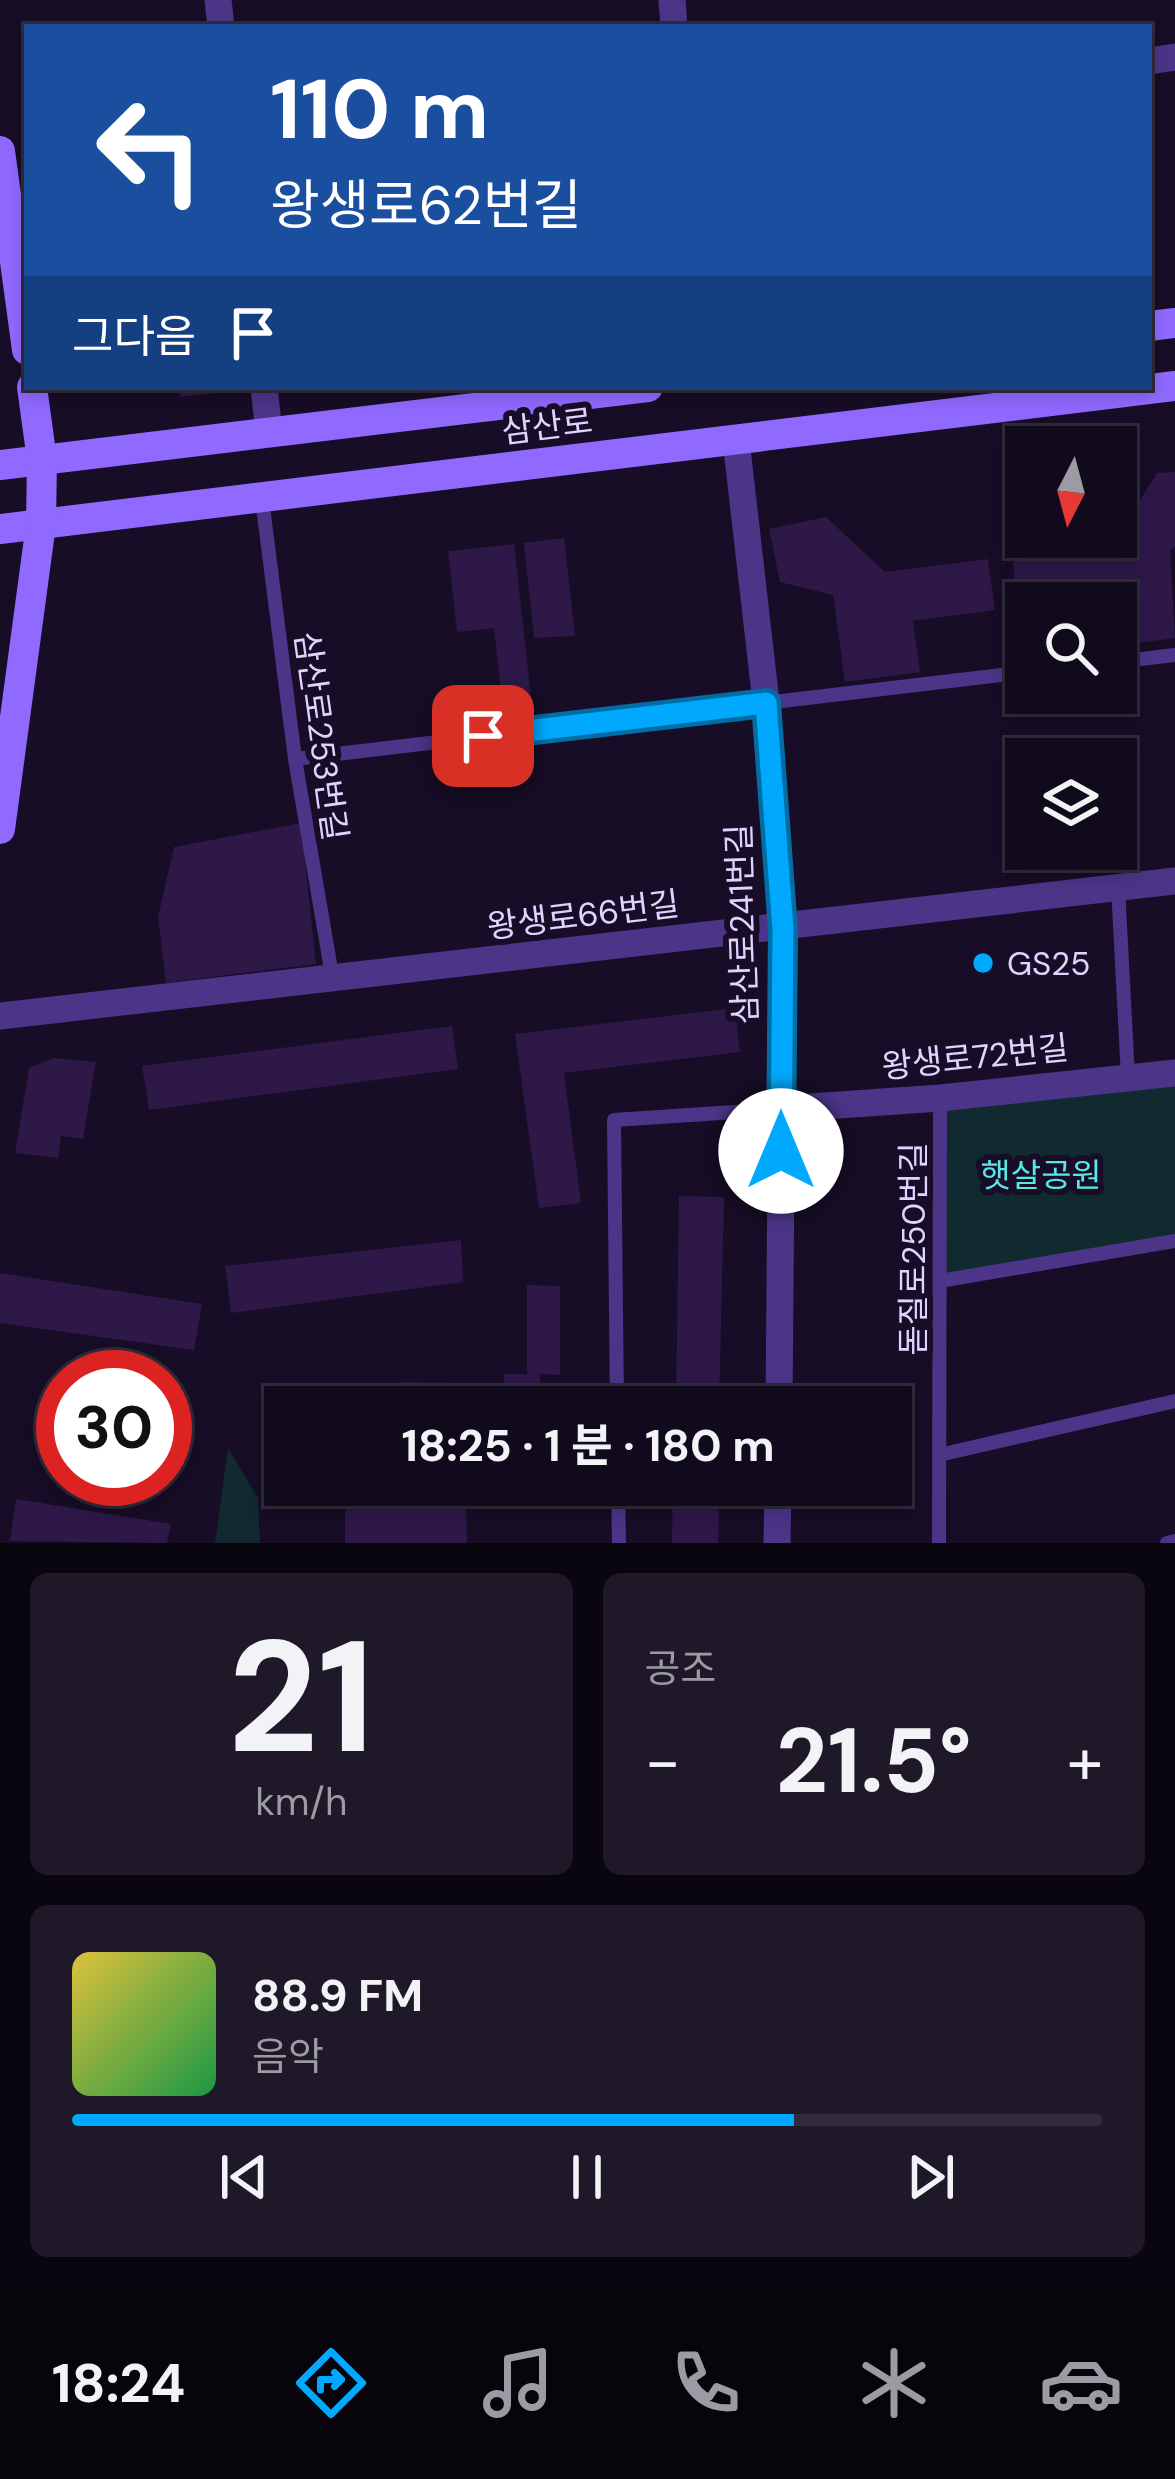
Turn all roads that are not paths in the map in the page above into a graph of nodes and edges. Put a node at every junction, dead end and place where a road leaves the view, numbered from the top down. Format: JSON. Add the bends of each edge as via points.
{"nodes":[{"id":1,"x":0,"y":152,"type":"edge"},
{"id":2,"x":24,"y":328,"type":"edge"},
{"id":3,"x":32,"y":390,"type":"edge"},
{"id":4,"x":264,"y":390,"type":"edge"},
{"id":5,"x":623,"y":390,"type":"edge"},
{"id":6,"x":1142,"y":390,"type":"edge"},
{"id":7,"x":269,"y":433,"type":"junction"},
{"id":8,"x":736,"y":440,"type":"junction"},
{"id":9,"x":42,"y":460,"type":"junction"},
{"id":10,"x":0,"y":465,"type":"edge"},
{"id":11,"x":261,"y":497,"type":"junction"},
{"id":12,"x":41,"y":524,"type":"junction"},
{"id":13,"x":0,"y":529,"type":"edge"},
{"id":14,"x":1175,"y":655,"type":"edge"},
{"id":15,"x":1137,"y":660,"type":"edge"},
{"id":16,"x":1005,"y":675,"type":"edge"},
{"id":17,"x":766,"y":703,"type":"junction"},
{"id":18,"x":295,"y":759,"type":"junction"},
{"id":19,"x":0,"y":829,"type":"edge"},
{"id":20,"x":1175,"y":881,"type":"edge"},
{"id":21,"x":1118,"y":887,"type":"junction"},
{"id":22,"x":782,"y":927,"type":"junction"},
{"id":23,"x":333,"y":981,"type":"junction"},
{"id":24,"x":0,"y":1016,"type":"edge"},
{"id":25,"x":1175,"y":1073,"type":"edge"},
{"id":26,"x":1128,"y":1077,"type":"junction"},
{"id":27,"x":940,"y":1098,"type":"junction"},
{"id":28,"x":781,"y":1109,"type":"junction"},
{"id":29,"x":1175,"y":1241,"type":"edge"},
{"id":30,"x":940,"y":1281,"type":"junction"},
{"id":31,"x":617,"y":1386,"type":"edge"},
{"id":32,"x":778,"y":1386,"type":"edge"},
{"id":33,"x":1175,"y":1400,"type":"edge"},
{"id":34,"x":939,"y":1455,"type":"junction"},
{"id":35,"x":618,"y":1506,"type":"edge"},
{"id":36,"x":778,"y":1506,"type":"edge"},
{"id":37,"x":619,"y":1543,"type":"edge"},
{"id":38,"x":777,"y":1543,"type":"edge"},
{"id":39,"x":939,"y":1543,"type":"edge"}],
"edges":[{"from":1,"to":2,"type":"main road"},
{"from":3,"to":9,"type":"main road"},
{"from":4,"to":7,"type":"street"},
{"from":5,"to":7,"type":"main road","name":"삼산로"},
{"from":6,"to":8,"type":"main road","name":"삼산로"},
{"from":7,"to":9,"type":"main road","name":"삼산로"},
{"from":8,"to":11,"type":"main road","name":"삼산로"},
{"from":8,"to":17,"type":"street","name":"삼산로241번길"},
{"from":9,"to":10,"type":"main road","name":"삼산로"},
{"from":9,"to":12,"type":"main road"},
{"from":11,"to":12,"type":"main road","name":"삼산로"},
{"from":11,"to":18,"type":"lane","name":"삼산로253번길"},
{"from":12,"to":13,"type":"main road","name":"삼산로"},
{"from":12,"to":19,"type":"main road"},
{"from":14,"to":15,"type":"lane"},
{"from":16,"to":17,"type":"lane"},
{"from":17,"to":18,"type":"lane"},
{"from":17,"to":22,"type":"street","name":"삼산로241번길"},
{"from":18,"to":23,"type":"lane","name":"삼산로253번길"},
{"from":20,"to":21,"type":"street","name":"왕생로66번길"},
{"from":21,"to":22,"type":"street","name":"왕생로66번길"},
{"from":21,"to":26,"type":"lane"},
{"from":22,"to":23,"type":"street","name":"왕생로66번길"},
{"from":22,"to":28,"type":"street","name":"삼산로241번길"},
{"from":23,"to":24,"type":"street","name":"왕생로66번길"},
{"from":25,"to":26,"type":"street","name":"왕생로72번길"},
{"from":26,"to":27,"type":"street","name":"왕생로72번길"},
{"from":27,"to":28,"type":"street","name":"왕생로72번길"},
{"from":27,"to":30,"type":"lane","name":"돋질로250번길"},
{"from":28,"to":31,"type":"lane","via":[[614,1120]]},
{"from":28,"to":32,"type":"street","name":"삼산로241번길"},
{"from":29,"to":30,"type":"lane"},
{"from":30,"to":34,"type":"lane","name":"돋질로250번길"},
{"from":33,"to":34,"type":"lane"},
{"from":34,"to":39,"type":"lane","name":"돋질로250번길"},
{"from":35,"to":37,"type":"lane"},
{"from":36,"to":38,"type":"street"}]}
